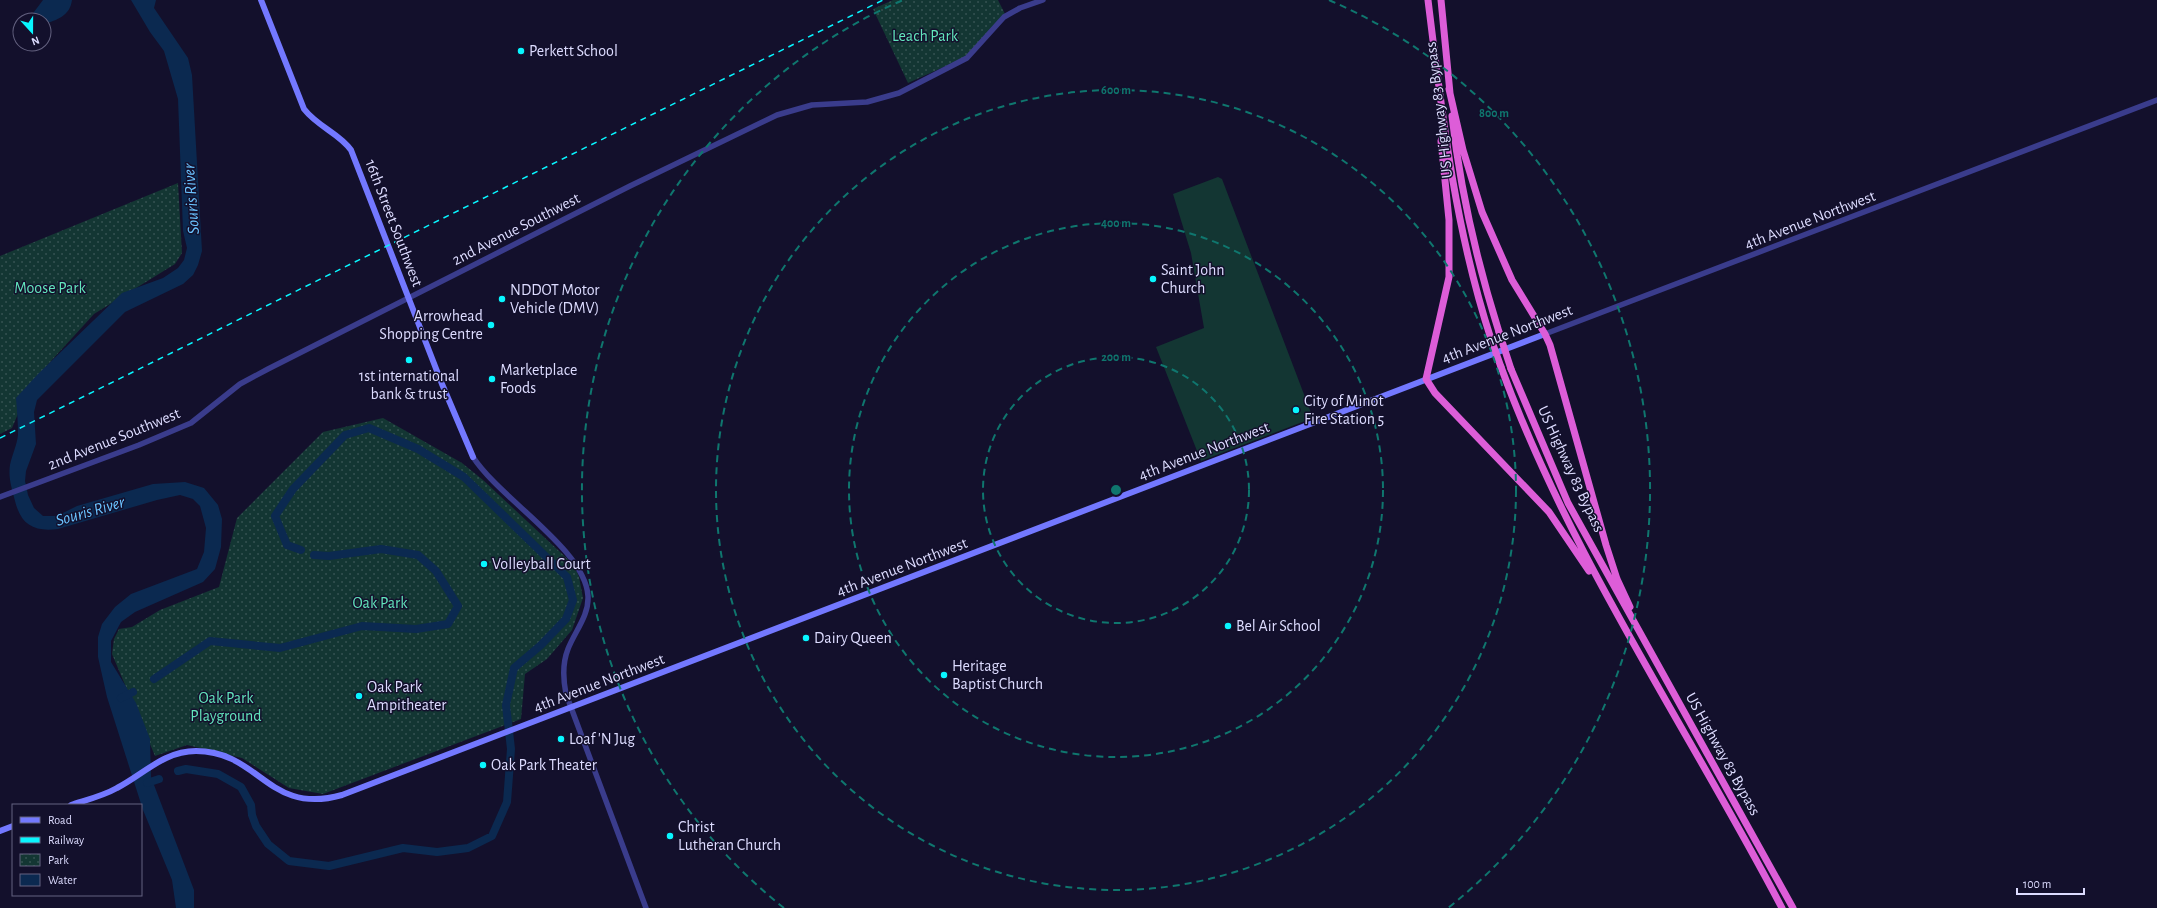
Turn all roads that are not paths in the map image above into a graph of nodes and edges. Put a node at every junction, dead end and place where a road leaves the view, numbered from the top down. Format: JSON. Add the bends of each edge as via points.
{"nodes":[{"id":1,"x":261,"y":0,"type":"edge"},
{"id":2,"x":1043,"y":0,"type":"edge"},
{"id":3,"x":1428,"y":0,"type":"edge"},
{"id":4,"x":1441,"y":0,"type":"edge"},
{"id":5,"x":1449,"y":89,"type":"junction"},
{"id":6,"x":2157,"y":100,"type":"edge"},
{"id":7,"x":1444,"y":132,"type":"junction"},
{"id":8,"x":408,"y":297,"type":"junction"},
{"id":9,"x":1545,"y":334,"type":"junction"},
{"id":10,"x":1426,"y":379,"type":"junction"},
{"id":11,"x":474,"y":456,"type":"joint"},
{"id":12,"x":3,"y":497,"type":"edge"},
{"id":13,"x":1625,"y":627,"type":"junction"},
{"id":14,"x":1640,"y":635,"type":"junction"},
{"id":15,"x":570,"y":708,"type":"junction"},
{"id":16,"x":74,"y":804,"type":"edge"},
{"id":17,"x":12,"y":826,"type":"edge"},
{"id":18,"x":0,"y":831,"type":"edge"},
{"id":19,"x":646,"y":908,"type":"edge"},
{"id":20,"x":1782,"y":908,"type":"edge"},
{"id":21,"x":1793,"y":908,"type":"edge"}],
"edges":[{"from":1,"to":8,"type":"main road","name":"16th Street Southwest","via":[[300,101],[308,115],[319,126],[337,136],[351,150]]},
{"from":2,"to":8,"type":"street","name":"2nd Avenue Southwest","via":[[1004,17],[967,58],[899,93],[867,102],[812,105],[777,115]]},
{"from":3,"to":7,"type":"highway","name":"US Highway 83 Bypass"},
{"from":4,"to":5,"type":"highway","name":"US Highway 83 Bypass"},
{"from":5,"to":9,"type":"highway","via":[[1463,150],[1482,212],[1512,280]]},
{"from":5,"to":14,"type":"highway","name":"US Highway 83 Bypass","bridge":true,"via":[[1456,151],[1480,265],[1511,369],[1568,503]]},
{"from":6,"to":9,"type":"street","name":"4th Avenue Northwest"},
{"from":7,"to":10,"type":"highway","via":[[1441,141],[1449,220],[1449,277]]},
{"from":7,"to":13,"type":"highway","name":"US Highway 83 Bypass","bridge":true,"via":[[1470,267],[1491,339],[1517,412],[1561,509]]},
{"from":8,"to":11,"type":"main road","name":"16th Street Southwest"},
{"from":8,"to":12,"type":"street","name":"2nd Avenue Southwest","via":[[240,384],[191,423]]},
{"from":9,"to":10,"type":"main road","name":"4th Avenue Northwest"},
{"from":9,"to":14,"type":"highway","via":[[1613,568]]},
{"from":10,"to":13,"type":"highway","via":[[1435,393],[1556,520]]},
{"from":10,"to":15,"type":"main road","name":"4th Avenue Northwest"},
{"from":11,"to":15,"type":"street","via":[[487,476],[565,550],[582,572],[588,605],[568,649],[563,672]]},
{"from":13,"to":20,"type":"highway","name":"US Highway 83 Bypass"},
{"from":14,"to":21,"type":"highway","name":"US Highway 83 Bypass"},
{"from":15,"to":16,"type":"main road","name":"4th Avenue Northwest","via":[[342,795],[318,800],[291,796],[277,790],[248,767],[225,755],[195,751],[170,756],[112,791]]},
{"from":15,"to":19,"type":"street"},
{"from":17,"to":18,"type":"main road"}]}
